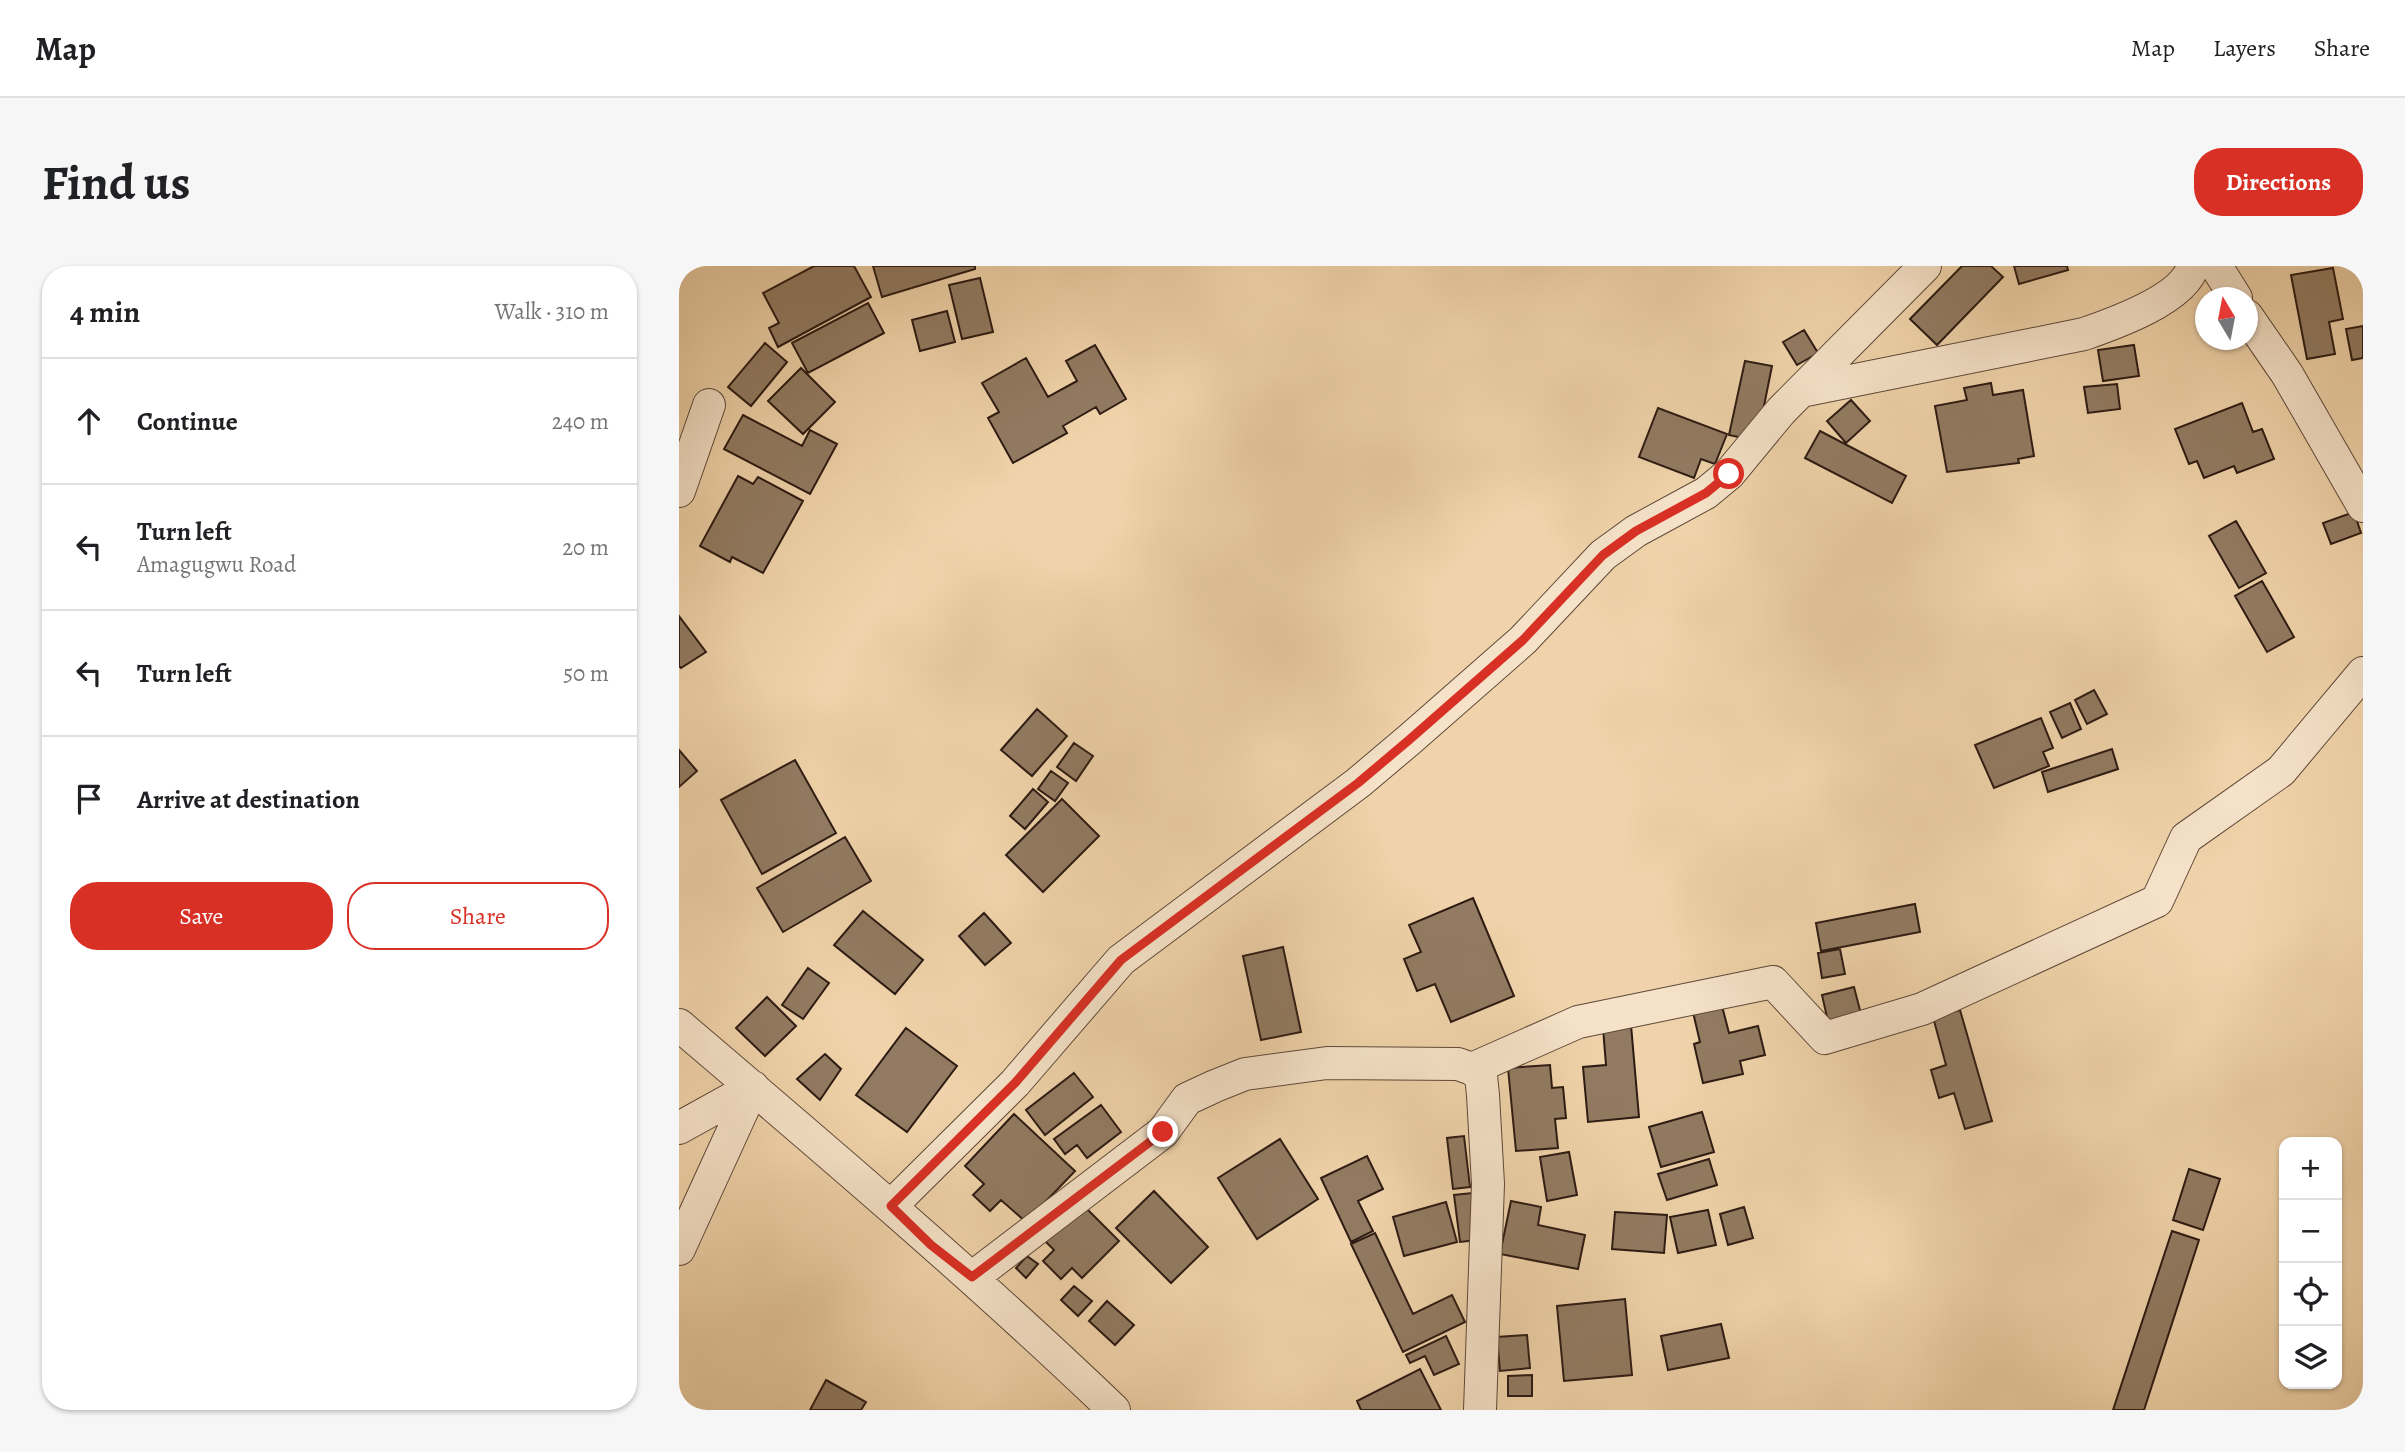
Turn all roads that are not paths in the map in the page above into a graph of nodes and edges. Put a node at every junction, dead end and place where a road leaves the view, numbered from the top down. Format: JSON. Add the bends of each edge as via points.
{"nodes":[{"id":1,"x":1925,"y":266,"type":"edge"},
{"id":2,"x":2193,"y":266,"type":"edge"},
{"id":3,"x":2216,"y":266,"type":"edge"},
{"id":4,"x":2229,"y":287,"type":"edge"},
{"id":5,"x":2258,"y":331,"type":"edge"},
{"id":6,"x":1801,"y":391,"type":"junction"},
{"id":7,"x":709,"y":405,"type":"dead end"},
{"id":8,"x":679,"y":491,"type":"edge"},
{"id":9,"x":2363,"y":506,"type":"edge"},
{"id":10,"x":2363,"y":673,"type":"edge"},
{"id":11,"x":679,"y":1025,"type":"edge"},
{"id":12,"x":1472,"y":1069,"type":"junction"},
{"id":13,"x":753,"y":1087,"type":"junction"},
{"id":14,"x":679,"y":1128,"type":"edge"},
{"id":15,"x":891,"y":1206,"type":"junction"},
{"id":16,"x":679,"y":1249,"type":"edge"},
{"id":17,"x":972,"y":1277,"type":"junction"},
{"id":18,"x":1114,"y":1410,"type":"edge"},
{"id":19,"x":1480,"y":1410,"type":"edge"}],
"edges":[{"from":1,"to":6,"type":"street"},
{"from":2,"to":6,"type":"street","via":[[2169,295],[2084,334]]},
{"from":3,"to":4,"type":"street"},
{"from":5,"to":9,"type":"street"},
{"from":6,"to":15,"type":"street","via":[[1729,474],[1706,493],[1636,531],[1603,555],[1523,640],[1368,775],[1121,960],[1015,1083]]},
{"from":7,"to":8,"type":"street"},
{"from":10,"to":12,"type":"street","via":[[2281,771],[2186,838],[2157,901],[1922,1009],[1825,1038],[1773,982],[1578,1022]]},
{"from":11,"to":13,"type":"street"},
{"from":12,"to":17,"type":"street","via":[[1327,1063],[1245,1074],[1215,1086],[1187,1099],[1163,1132]]},
{"from":12,"to":19,"type":"street","via":[[1481,1076],[1488,1184]]},
{"from":13,"to":14,"type":"street"},
{"from":13,"to":15,"type":"street"},
{"from":13,"to":16,"type":"street"},
{"from":15,"to":17,"type":"street"},
{"from":17,"to":18,"type":"street"}]}
